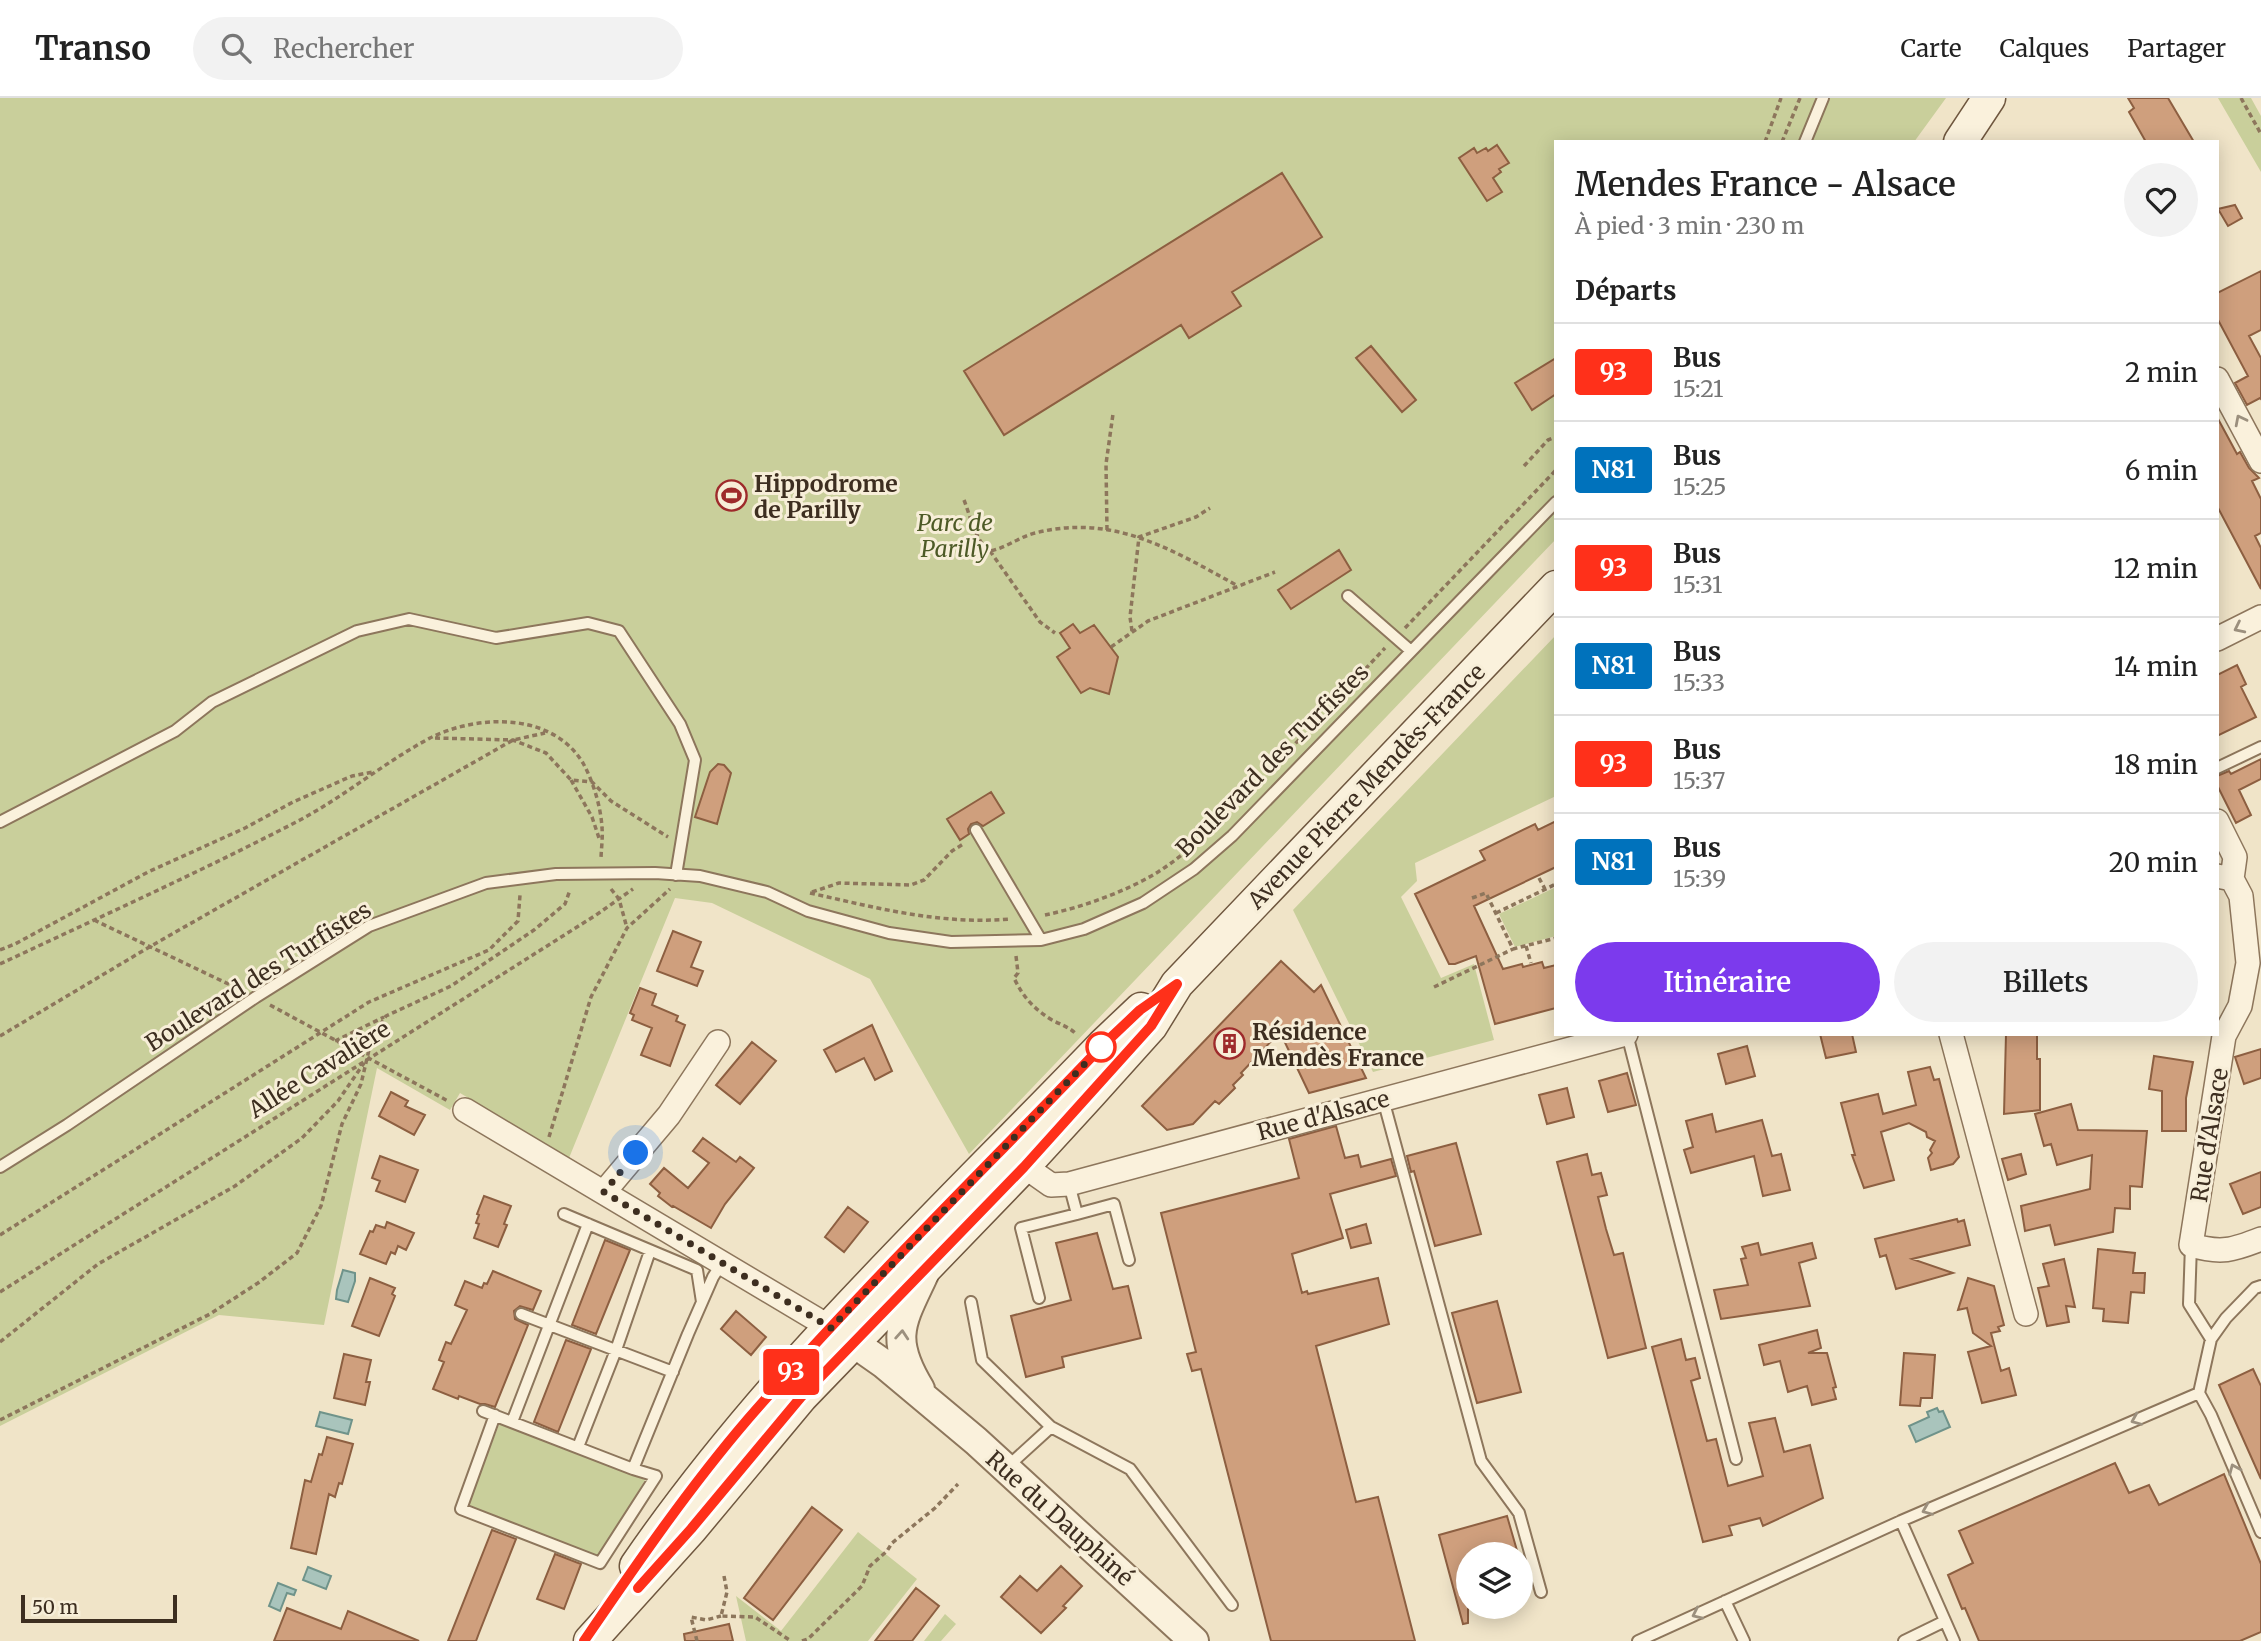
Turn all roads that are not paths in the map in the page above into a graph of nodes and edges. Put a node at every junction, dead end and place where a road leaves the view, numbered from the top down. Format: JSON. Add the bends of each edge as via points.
{"nodes":[{"id":1,"x":1823,"y":98,"type":"edge"},
{"id":2,"x":1989,"y":98,"type":"edge"},
{"id":3,"x":1806,"y":140,"type":"edge"},
{"id":4,"x":1961,"y":140,"type":"edge"},
{"id":5,"x":2219,"y":383,"type":"edge"},
{"id":6,"x":2261,"y":461,"type":"edge"},
{"id":7,"x":1554,"y":504,"type":"edge"},
{"id":8,"x":1554,"y":589,"type":"edge"},
{"id":9,"x":1348,"y":596,"type":"dead end"},
{"id":10,"x":2261,"y":617,"type":"edge"},
{"id":11,"x":2219,"y":638,"type":"edge"},
{"id":12,"x":1411,"y":651,"type":"junction"},
{"id":13,"x":2261,"y":747,"type":"edge"},
{"id":14,"x":2219,"y":767,"type":"edge"},
{"id":15,"x":0,"y":821,"type":"edge"},
{"id":16,"x":2219,"y":825,"type":"edge"},
{"id":17,"x":978,"y":832,"type":"road end"},
{"id":18,"x":674,"y":874,"type":"junction"},
{"id":19,"x":2225,"y":878,"type":"edge"},
{"id":20,"x":1041,"y":940,"type":"junction"},
{"id":21,"x":2251,"y":1005,"type":"edge"},
{"id":22,"x":1145,"y":1018,"type":"junction"},
{"id":23,"x":1619,"y":1036,"type":"edge"},
{"id":24,"x":1628,"y":1036,"type":"edge"},
{"id":25,"x":1952,"y":1036,"type":"edge"},
{"id":26,"x":718,"y":1042,"type":"dead end"},
{"id":27,"x":1383,"y":1099,"type":"junction"},
{"id":28,"x":465,"y":1110,"type":"road end"},
{"id":29,"x":0,"y":1167,"type":"edge"},
{"id":30,"x":1024,"y":1167,"type":"junction"},
{"id":31,"x":1069,"y":1184,"type":"junction"},
{"id":32,"x":604,"y":1192,"type":"junction"},
{"id":33,"x":564,"y":1214,"type":"dead end"},
{"id":34,"x":1077,"y":1214,"type":"junction"},
{"id":35,"x":588,"y":1224,"type":"junction"},
{"id":36,"x":2261,"y":1239,"type":"edge"},
{"id":37,"x":2191,"y":1245,"type":"junction"},
{"id":38,"x":650,"y":1251,"type":"junction"},
{"id":39,"x":1129,"y":1260,"type":"dead end"},
{"id":40,"x":722,"y":1263,"type":"junction"},
{"id":41,"x":926,"y":1269,"type":"junction"},
{"id":42,"x":2261,"y":1286,"type":"edge"},
{"id":43,"x":1039,"y":1298,"type":"dead end"},
{"id":44,"x":702,"y":1301,"type":"junction"},
{"id":45,"x":971,"y":1301,"type":"dead end"},
{"id":46,"x":521,"y":1314,"type":"dead end"},
{"id":47,"x":2026,"y":1314,"type":"dead end"},
{"id":48,"x":549,"y":1325,"type":"junction"},
{"id":49,"x":844,"y":1335,"type":"junction"},
{"id":50,"x":2211,"y":1339,"type":"junction"},
{"id":51,"x":616,"y":1350,"type":"junction"},
{"id":52,"x":673,"y":1372,"type":"junction"},
{"id":53,"x":2199,"y":1393,"type":"junction"},
{"id":54,"x":925,"y":1397,"type":"junction"},
{"id":55,"x":483,"y":1411,"type":"dead end"},
{"id":56,"x":495,"y":1415,"type":"junction"},
{"id":57,"x":512,"y":1422,"type":"junction"},
{"id":58,"x":1051,"y":1427,"type":"junction"},
{"id":59,"x":578,"y":1447,"type":"junction"},
{"id":60,"x":1736,"y":1460,"type":"dead end"},
{"id":61,"x":1006,"y":1468,"type":"junction"},
{"id":62,"x":634,"y":1469,"type":"junction"},
{"id":63,"x":1901,"y":1521,"type":"junction"},
{"id":64,"x":2261,"y":1532,"type":"edge"},
{"id":65,"x":1541,"y":1592,"type":"dead end"},
{"id":66,"x":1725,"y":1601,"type":"junction"},
{"id":67,"x":1232,"y":1605,"type":"dead end"},
{"id":68,"x":1945,"y":1622,"type":"junction"},
{"id":69,"x":584,"y":1641,"type":"edge"},
{"id":70,"x":590,"y":1641,"type":"edge"},
{"id":71,"x":1194,"y":1641,"type":"edge"},
{"id":72,"x":1638,"y":1641,"type":"edge"},
{"id":73,"x":1744,"y":1641,"type":"edge"},
{"id":74,"x":1904,"y":1641,"type":"edge"},
{"id":75,"x":1954,"y":1641,"type":"edge"}],
"edges":[{"from":1,"to":3,"type":"lane"},
{"from":2,"to":4,"type":"main road"},
{"from":6,"to":5,"type":"street","one_way":true},
{"from":7,"to":12,"type":"lane","name":"Boulevard des Turfistes"},
{"from":8,"to":22,"type":"main road","name":"Avenue Pierre Mendès-France"},
{"from":9,"to":12,"type":"lane"},
{"from":10,"to":11,"type":"street","one_way":true},
{"from":12,"to":20,"type":"lane","name":"Boulevard des Turfistes","via":[[1232,836],[1194,869],[1143,903],[1084,929]]},
{"from":13,"to":14,"type":"lane"},
{"from":15,"to":18,"type":"lane","via":[[175,731],[212,702],[357,631],[409,619],[496,638],[588,623],[619,631],[680,724],[695,760]]},
{"from":16,"to":19,"type":"street","name":"Rue d'Alsace","via":[[2235,857]]},
{"from":17,"to":20,"type":"lane"},
{"from":18,"to":20,"type":"lane","name":"Boulevard des Turfistes","via":[[767,892],[808,911],[889,933],[951,942]]},
{"from":18,"to":29,"type":"lane","name":"Boulevard des Turfistes","via":[[556,874],[486,883],[369,926]]},
{"from":19,"to":21,"type":"street","name":"Rue d'Alsace","via":[[2241,896]]},
{"from":21,"to":37,"type":"street","name":"Rue d'Alsace","via":[[2224,1036]]},
{"from":22,"to":30,"type":"main road"},
{"from":22,"to":49,"type":"main road","via":[[1093,1055]]},
{"from":23,"to":27,"type":"street","name":"Rue d'Alsace"},
{"from":24,"to":60,"type":"lane"},
{"from":25,"to":47,"type":"street"},
{"from":26,"to":32,"type":"street","via":[[669,1115]]},
{"from":27,"to":31,"type":"street","name":"Rue d'Alsace"},
{"from":27,"to":65,"type":"lane","via":[[1481,1461],[1519,1513]]},
{"from":28,"to":32,"type":"street"},
{"from":30,"to":31,"type":"street","name":"Rue d'Alsace","via":[[1051,1185]]},
{"from":30,"to":41,"type":"main road"},
{"from":31,"to":34,"type":"lane"},
{"from":32,"to":40,"type":"street"},
{"from":33,"to":35,"type":"lane"},
{"from":34,"to":39,"type":"lane","via":[[1114,1204]]},
{"from":34,"to":43,"type":"lane","via":[[1021,1228]]},
{"from":35,"to":38,"type":"lane"},
{"from":35,"to":48,"type":"lane"},
{"from":36,"to":37,"type":"street","via":[[2213,1252]]},
{"from":37,"to":50,"type":"lane","via":[[2189,1304]]},
{"from":38,"to":44,"type":"lane","via":[[697,1270]]},
{"from":38,"to":51,"type":"lane"},
{"from":40,"to":44,"type":"lane"},
{"from":40,"to":49,"type":"street"},
{"from":41,"to":49,"type":"main road"},
{"from":54,"to":41,"type":"street","name":"Rue du Dauphiné","one_way":true,"via":[[899,1338]]},
{"from":42,"to":50,"type":"lane"},
{"from":44,"to":52,"type":"lane"},
{"from":45,"to":58,"type":"lane","via":[[982,1360]]},
{"from":46,"to":48,"type":"lane"},
{"from":48,"to":51,"type":"lane"},
{"from":48,"to":57,"type":"lane"},
{"from":49,"to":54,"type":"street","name":"Rue du Dauphiné"},
{"from":49,"to":69,"type":"main road","via":[[748,1419],[669,1517]]},
{"from":49,"to":70,"type":"main road","via":[[801,1397]]},
{"from":50,"to":53,"type":"lane"},
{"from":51,"to":52,"type":"lane"},
{"from":51,"to":59,"type":"lane"},
{"from":52,"to":62,"type":"lane"},
{"from":53,"to":63,"type":"lane","one_way":true},
{"from":64,"to":53,"type":"lane","one_way":true},
{"from":54,"to":61,"type":"street","name":"Rue du Dauphiné"},
{"from":55,"to":56,"type":"lane"},
{"from":56,"to":57,"type":"lane"},
{"from":56,"to":62,"type":"lane","via":[[461,1509],[600,1563],[656,1476]]},
{"from":57,"to":59,"type":"lane"},
{"from":58,"to":61,"type":"lane"},
{"from":58,"to":67,"type":"lane","via":[[1130,1469]]},
{"from":59,"to":62,"type":"lane"},
{"from":61,"to":71,"type":"street","name":"Rue du Dauphiné"},
{"from":63,"to":66,"type":"lane"},
{"from":63,"to":68,"type":"lane"},
{"from":66,"to":72,"type":"lane","one_way":true},
{"from":66,"to":73,"type":"lane"},
{"from":68,"to":74,"type":"lane"},
{"from":68,"to":75,"type":"lane"}]}
